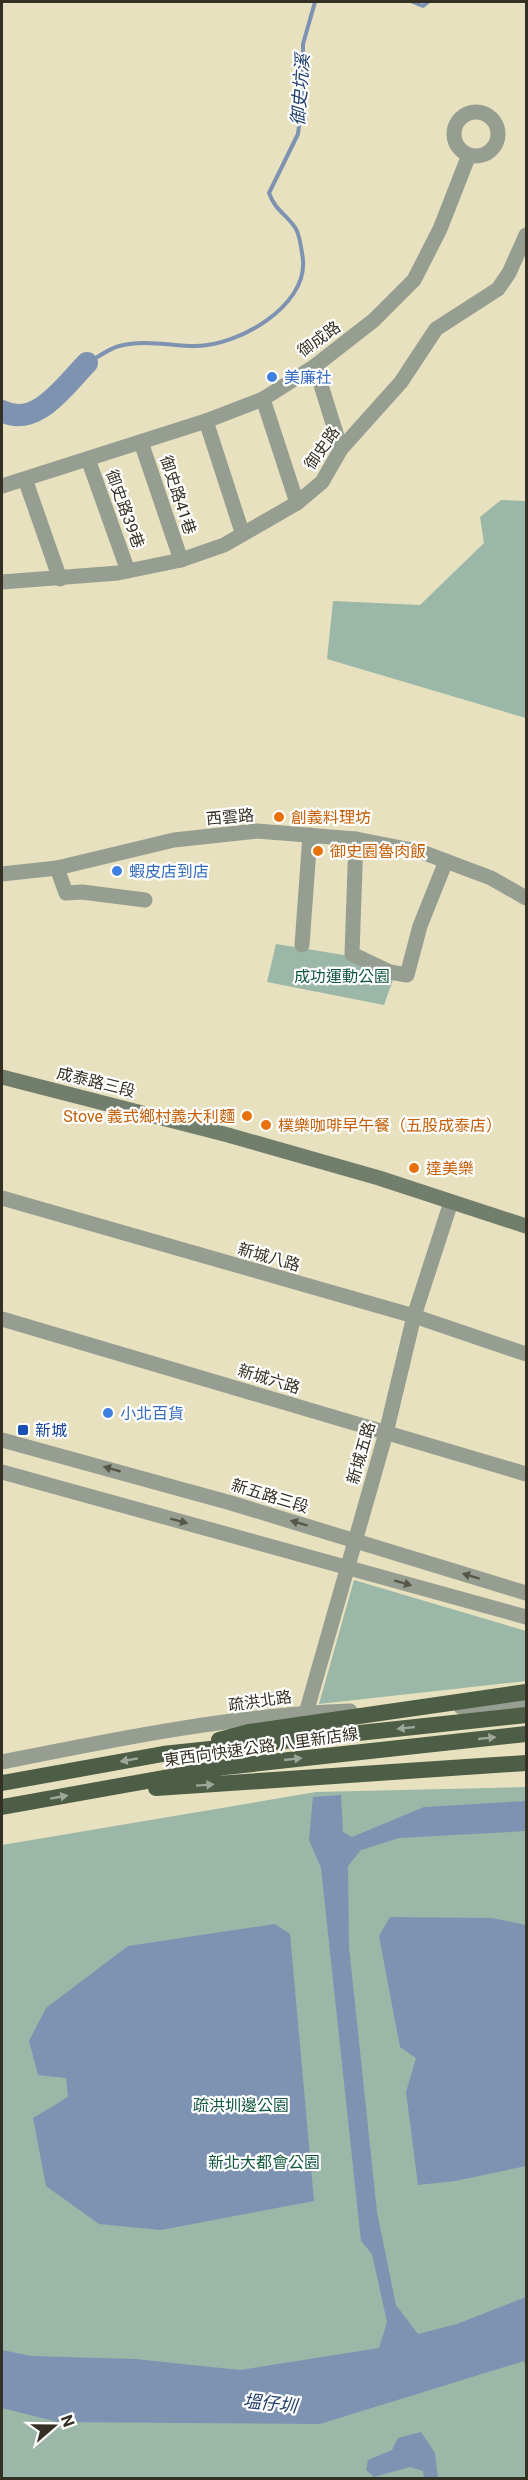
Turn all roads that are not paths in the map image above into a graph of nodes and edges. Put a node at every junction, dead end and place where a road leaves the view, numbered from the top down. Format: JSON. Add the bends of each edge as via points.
{"nodes":[{"id":1,"x":469,"y":155,"type":"dead end"},
{"id":2,"x":526,"y":234,"type":"edge"},
{"id":3,"x":315,"y":366,"type":"junction"},
{"id":4,"x":263,"y":399,"type":"junction"},
{"id":5,"x":206,"y":421,"type":"junction"},
{"id":6,"x":141,"y":442,"type":"junction"},
{"id":7,"x":341,"y":449,"type":"junction"},
{"id":8,"x":88,"y":459,"type":"junction"},
{"id":9,"x":25,"y":479,"type":"junction"},
{"id":10,"x":2,"y":486,"type":"edge"},
{"id":11,"x":297,"y":503,"type":"junction"},
{"id":12,"x":242,"y":532,"type":"junction"},
{"id":13,"x":181,"y":560,"type":"junction"},
{"id":14,"x":128,"y":571,"type":"junction"},
{"id":15,"x":60,"y":579,"type":"junction"},
{"id":16,"x":2,"y":582,"type":"edge"},
{"id":17,"x":310,"y":835,"type":"junction"},
{"id":18,"x":356,"y":839,"type":"junction"},
{"id":19,"x":446,"y":861,"type":"junction"},
{"id":20,"x":57,"y":868,"type":"junction"},
{"id":21,"x":2,"y":874,"type":"edge"},
{"id":22,"x":526,"y":898,"type":"edge"},
{"id":23,"x":145,"y":900,"type":"dead end"},
{"id":24,"x":302,"y":945,"type":"dead end"},
{"id":25,"x":2,"y":1077,"type":"edge"},
{"id":26,"x":2,"y":1198,"type":"edge"},
{"id":27,"x":450,"y":1202,"type":"junction"},
{"id":28,"x":526,"y":1226,"type":"edge"},
{"id":29,"x":414,"y":1316,"type":"junction"},
{"id":30,"x":2,"y":1318,"type":"edge"},
{"id":31,"x":526,"y":1354,"type":"edge"},
{"id":32,"x":386,"y":1433,"type":"junction"},
{"id":33,"x":2,"y":1440,"type":"edge"},
{"id":34,"x":2,"y":1472,"type":"edge"},
{"id":35,"x":526,"y":1474,"type":"edge"},
{"id":36,"x":355,"y":1540,"type":"junction"},
{"id":37,"x":347,"y":1567,"type":"junction"},
{"id":38,"x":526,"y":1593,"type":"edge"},
{"id":39,"x":526,"y":1617,"type":"edge"},
{"id":40,"x":526,"y":1692,"type":"edge"},
{"id":41,"x":526,"y":1706,"type":"edge"},
{"id":42,"x":306,"y":1713,"type":"junction"},
{"id":43,"x":526,"y":1715,"type":"edge"},
{"id":44,"x":526,"y":1734,"type":"edge"},
{"id":45,"x":163,"y":1754,"type":"junction"},
{"id":46,"x":2,"y":1762,"type":"edge"},
{"id":47,"x":526,"y":1763,"type":"edge"},
{"id":48,"x":2,"y":1783,"type":"edge"},
{"id":49,"x":105,"y":1789,"type":"junction"},
{"id":50,"x":2,"y":1807,"type":"edge"}],
"edges":[{"from":1,"to":3,"type":"street","name":"御成路","via":[[440,229],[414,280],[375,320]]},
{"from":2,"to":7,"type":"street","name":"御史路","via":[[498,289],[436,329],[401,382]]},
{"from":3,"to":4,"type":"street","name":"御成路"},
{"from":3,"to":7,"type":"street"},
{"from":4,"to":5,"type":"street","name":"御成路"},
{"from":4,"to":11,"type":"street"},
{"from":5,"to":6,"type":"street","name":"御成路"},
{"from":5,"to":12,"type":"street"},
{"from":6,"to":8,"type":"street","name":"御成路"},
{"from":6,"to":13,"type":"street","name":"御史路41巷"},
{"from":7,"to":11,"type":"street","name":"御史路","via":[[322,482]]},
{"from":8,"to":9,"type":"street","name":"御成路"},
{"from":8,"to":14,"type":"street","name":"御史路39巷"},
{"from":9,"to":10,"type":"street","name":"御成路"},
{"from":9,"to":15,"type":"street"},
{"from":11,"to":12,"type":"street","name":"御史路"},
{"from":12,"to":13,"type":"street","name":"御史路","via":[[224,545]]},
{"from":13,"to":14,"type":"street","name":"御史路"},
{"from":14,"to":15,"type":"street","name":"御史路"},
{"from":15,"to":16,"type":"street","name":"御史路"},
{"from":17,"to":18,"type":"street","name":"西雲路"},
{"from":17,"to":20,"type":"street","name":"西雲路","via":[[257,831],[174,840]]},
{"from":17,"to":24,"type":"street"},
{"from":18,"to":19,"type":"street","name":"西雲路","via":[[422,852]]},
{"from":18,"to":19,"type":"street","via":[[352,954],[390,972],[407,975],[420,926]]},
{"from":19,"to":22,"type":"street","name":"西雲路","via":[[491,878]]},
{"from":20,"to":21,"type":"street","name":"西雲路"},
{"from":20,"to":23,"type":"street","via":[[66,893]]},
{"from":25,"to":27,"type":"main road","name":"成泰路三段","via":[[228,1135]]},
{"from":26,"to":29,"type":"street","name":"新城八路"},
{"from":27,"to":28,"type":"main road","name":"成泰路三段"},
{"from":27,"to":29,"type":"street","name":"新城五路"},
{"from":29,"to":31,"type":"street","name":"新城八路"},
{"from":29,"to":32,"type":"street","name":"新城五路"},
{"from":30,"to":32,"type":"street","name":"新城六路"},
{"from":32,"to":35,"type":"street","name":"新城六路"},
{"from":32,"to":36,"type":"street","name":"新城五路"},
{"from":36,"to":33,"type":"street","name":"新五路三段","one_way":true},
{"from":34,"to":37,"type":"street","one_way":true},
{"from":36,"to":37,"type":"street","name":"新城五路"},
{"from":38,"to":36,"type":"street","name":"新五路三段","one_way":true},
{"from":37,"to":39,"type":"street","one_way":true},
{"from":37,"to":42,"type":"street","name":"新城五路"},
{"from":40,"to":45,"type":"highway","via":[[249,1732]]},
{"from":41,"to":42,"type":"street","name":"疏洪北路"},
{"from":42,"to":46,"type":"street","name":"疏洪北路","via":[[82,1746]]},
{"from":43,"to":45,"type":"highway","name":"東西向快速公路 八里新店線","one_way":true},
{"from":49,"to":44,"type":"highway","name":"東西向快速公路 八里新店線","one_way":true,"via":[[225,1767]]},
{"from":45,"to":48,"type":"highway","name":"東西向快速公路 八里新店線","one_way":true},
{"from":49,"to":47,"type":"highway","one_way":true},
{"from":50,"to":49,"type":"highway","name":"東西向快速公路 八里新店線","one_way":true}]}
